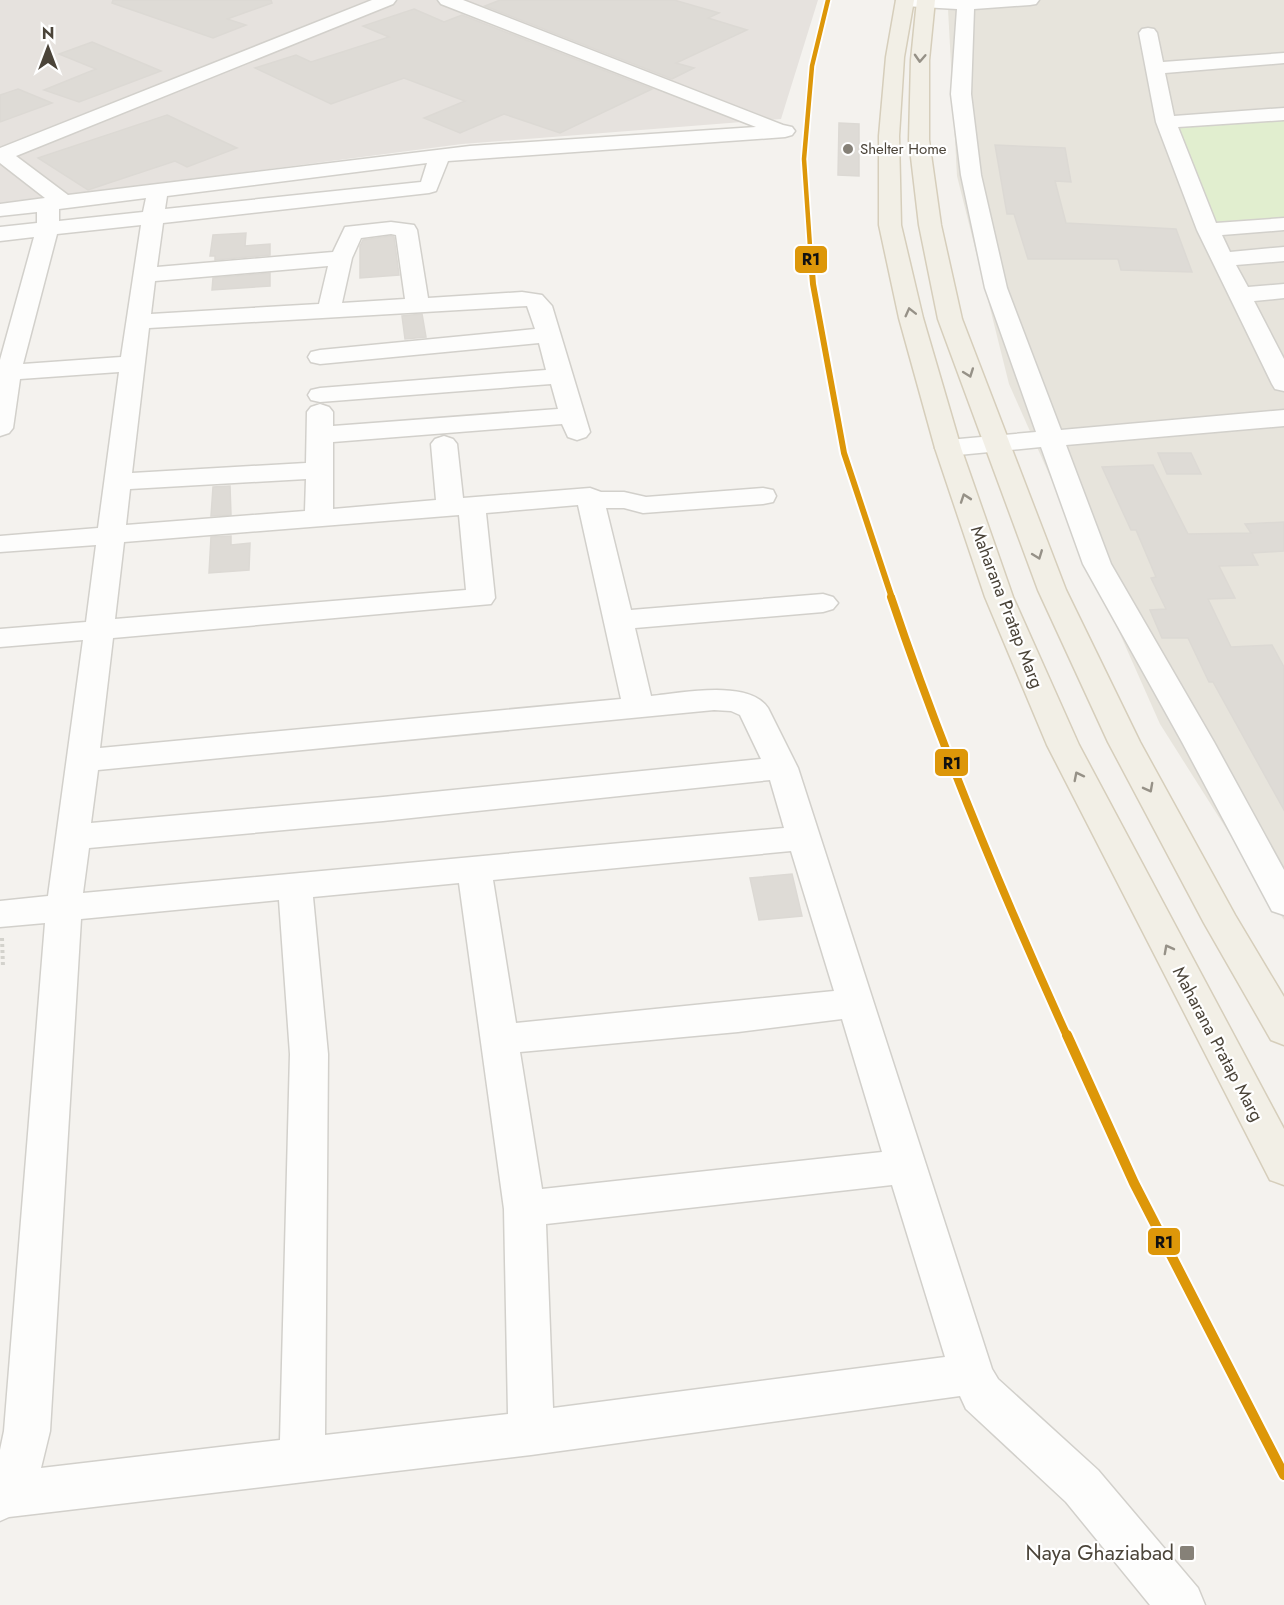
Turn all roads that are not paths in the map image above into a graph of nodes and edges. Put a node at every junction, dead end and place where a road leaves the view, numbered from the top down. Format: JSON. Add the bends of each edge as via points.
{"nodes":[{"id":1,"x":387,"y":0,"type":"edge"},
{"id":2,"x":447,"y":0,"type":"edge"},
{"id":3,"x":1030,"y":0,"type":"edge"},
{"id":4,"x":915,"y":1,"type":"edge"},
{"id":5,"x":966,"y":2,"type":"edge"},
{"id":6,"x":1148,"y":33,"type":"dead end"},
{"id":7,"x":1284,"y":58,"type":"edge"},
{"id":8,"x":1155,"y":68,"type":"junction"},
{"id":9,"x":1284,"y":114,"type":"edge"},
{"id":10,"x":1166,"y":122,"type":"junction"},
{"id":11,"x":1,"y":154,"type":"edge"},
{"id":12,"x":440,"y":156,"type":"junction"},
{"id":13,"x":55,"y":202,"type":"junction"},
{"id":14,"x":155,"y":205,"type":"junction"},
{"id":15,"x":0,"y":210,"type":"edge"},
{"id":16,"x":1284,"y":224,"type":"edge"},
{"id":17,"x":48,"y":227,"type":"junction"},
{"id":18,"x":1208,"y":230,"type":"junction"},
{"id":19,"x":0,"y":234,"type":"edge"},
{"id":20,"x":1284,"y":254,"type":"edge"},
{"id":21,"x":341,"y":258,"type":"junction"},
{"id":22,"x":1222,"y":260,"type":"junction"},
{"id":23,"x":145,"y":275,"type":"junction"},
{"id":24,"x":1284,"y":291,"type":"edge"},
{"id":25,"x":1239,"y":295,"type":"junction"},
{"id":26,"x":423,"y":305,"type":"junction"},
{"id":27,"x":324,"y":311,"type":"junction"},
{"id":28,"x":138,"y":322,"type":"junction"},
{"id":29,"x":549,"y":334,"type":"junction"},
{"id":30,"x":434,"y":346,"type":"junction"},
{"id":31,"x":320,"y":357,"type":"junction"},
{"id":32,"x":133,"y":364,"type":"junction"},
{"id":33,"x":9,"y":372,"type":"junction"},
{"id":34,"x":560,"y":376,"type":"junction"},
{"id":35,"x":1284,"y":384,"type":"edge"},
{"id":36,"x":439,"y":386,"type":"junction"},
{"id":37,"x":320,"y":395,"type":"junction"},
{"id":38,"x":1,"y":412,"type":"edge"},
{"id":39,"x":1284,"y":418,"type":"edge"},
{"id":40,"x":444,"y":435,"type":"junction"},
{"id":41,"x":1053,"y":439,"type":"junction"},
{"id":42,"x":995,"y":444,"type":"junction"},
{"id":43,"x":948,"y":448,"type":"junction"},
{"id":44,"x":321,"y":452,"type":"junction"},
{"id":45,"x":118,"y":482,"type":"junction"},
{"id":46,"x":763,"y":496,"type":"dead end"},
{"id":47,"x":591,"y":501,"type":"junction"},
{"id":48,"x":461,"y":506,"type":"junction"},
{"id":49,"x":319,"y":518,"type":"junction"},
{"id":50,"x":111,"y":534,"type":"junction"},
{"id":51,"x":0,"y":544,"type":"edge"},
{"id":52,"x":824,"y":603,"type":"dead end"},
{"id":53,"x":619,"y":621,"type":"junction"},
{"id":54,"x":99,"y":628,"type":"junction"},
{"id":55,"x":0,"y":638,"type":"edge"},
{"id":56,"x":638,"y":706,"type":"junction"},
{"id":57,"x":83,"y":761,"type":"junction"},
{"id":58,"x":782,"y":768,"type":"junction"},
{"id":59,"x":73,"y":837,"type":"junction"},
{"id":60,"x":804,"y":838,"type":"junction"},
{"id":61,"x":474,"y":870,"type":"junction"},
{"id":62,"x":296,"y":887,"type":"junction"},
{"id":63,"x":1284,"y":902,"type":"edge"},
{"id":64,"x":64,"y":909,"type":"junction"},
{"id":65,"x":0,"y":914,"type":"edge"},
{"id":66,"x":856,"y":1003,"type":"junction"},
{"id":67,"x":1284,"y":1030,"type":"edge"},
{"id":68,"x":499,"y":1040,"type":"junction"},
{"id":69,"x":908,"y":1166,"type":"junction"},
{"id":70,"x":1284,"y":1168,"type":"edge"},
{"id":71,"x":525,"y":1209,"type":"junction"},
{"id":72,"x":972,"y":1374,"type":"junction"},
{"id":73,"x":531,"y":1433,"type":"junction"},
{"id":74,"x":302,"y":1460,"type":"junction"},
{"id":75,"x":2,"y":1497,"type":"edge"},
{"id":76,"x":1180,"y":1605,"type":"edge"}],
"edges":[{"from":1,"to":11,"type":"street"},
{"from":2,"to":12,"type":"street","via":[[785,131]]},
{"from":3,"to":5,"type":"street"},
{"from":4,"to":5,"type":"street"},
{"from":4,"to":42,"type":"main road","one_way":true,"via":[[920,60],[919,140],[930,225],[950,319]]},
{"from":43,"to":4,"type":"main road","name":"Maharana Pratap Marg","one_way":true,"via":[[911,318],[890,225],[889,136],[895,57]]},
{"from":5,"to":41,"type":"street","via":[[961,94],[971,175],[996,288]]},
{"from":6,"to":8,"type":"street"},
{"from":7,"to":8,"type":"street"},
{"from":8,"to":10,"type":"street"},
{"from":9,"to":10,"type":"street"},
{"from":10,"to":18,"type":"street"},
{"from":11,"to":13,"type":"street"},
{"from":12,"to":14,"type":"street"},
{"from":12,"to":14,"type":"street","via":[[429,187]]},
{"from":13,"to":14,"type":"street"},
{"from":13,"to":15,"type":"street"},
{"from":13,"to":17,"type":"street"},
{"from":14,"to":17,"type":"street"},
{"from":14,"to":23,"type":"street"},
{"from":16,"to":18,"type":"street"},
{"from":17,"to":19,"type":"street"},
{"from":17,"to":33,"type":"street","via":[[20,300]]},
{"from":18,"to":22,"type":"street"},
{"from":20,"to":22,"type":"street"},
{"from":21,"to":23,"type":"street"},
{"from":21,"to":26,"type":"street","via":[[353,232],[406,230]]},
{"from":21,"to":27,"type":"street"},
{"from":22,"to":25,"type":"street"},
{"from":23,"to":28,"type":"street"},
{"from":24,"to":25,"type":"street"},
{"from":25,"to":35,"type":"street"},
{"from":26,"to":27,"type":"street"},
{"from":26,"to":29,"type":"street","via":[[534,300],[540,306]]},
{"from":26,"to":30,"type":"street"},
{"from":27,"to":28,"type":"street"},
{"from":27,"to":31,"type":"street"},
{"from":28,"to":32,"type":"street"},
{"from":29,"to":30,"type":"street"},
{"from":29,"to":34,"type":"street"},
{"from":30,"to":31,"type":"street"},
{"from":30,"to":36,"type":"street"},
{"from":31,"to":37,"type":"street"},
{"from":32,"to":33,"type":"street"},
{"from":32,"to":45,"type":"street"},
{"from":33,"to":38,"type":"street"},
{"from":34,"to":36,"type":"street"},
{"from":34,"to":40,"type":"street","via":[[567,428]]},
{"from":36,"to":37,"type":"street"},
{"from":36,"to":40,"type":"street"},
{"from":37,"to":44,"type":"street"},
{"from":39,"to":41,"type":"street"},
{"from":40,"to":44,"type":"street"},
{"from":40,"to":48,"type":"street"},
{"from":41,"to":42,"type":"street"},
{"from":41,"to":63,"type":"street","via":[[1097,564]]},
{"from":42,"to":43,"type":"street"},
{"from":42,"to":67,"type":"main road","one_way":true,"via":[[1052,590],[1124,742]]},
{"from":70,"to":43,"type":"main road","name":"Maharana Pratap Marg","one_way":true,"via":[[1063,745],[999,597]]},
{"from":44,"to":45,"type":"street"},
{"from":44,"to":49,"type":"street"},
{"from":45,"to":50,"type":"street"},
{"from":46,"to":47,"type":"street","via":[[643,505],[632,500]]},
{"from":47,"to":48,"type":"street","via":[[590,496]]},
{"from":47,"to":53,"type":"street"},
{"from":48,"to":49,"type":"street"},
{"from":48,"to":54,"type":"street","via":[[481,598]]},
{"from":49,"to":50,"type":"street"},
{"from":50,"to":51,"type":"street"},
{"from":50,"to":54,"type":"street"},
{"from":52,"to":53,"type":"street"},
{"from":53,"to":56,"type":"street"},
{"from":54,"to":55,"type":"street"},
{"from":54,"to":57,"type":"street"},
{"from":56,"to":57,"type":"street"},
{"from":56,"to":58,"type":"street","via":[[736,700],[752,708]]},
{"from":57,"to":59,"type":"street"},
{"from":58,"to":59,"type":"street"},
{"from":58,"to":60,"type":"street"},
{"from":59,"to":64,"type":"street"},
{"from":60,"to":61,"type":"street"},
{"from":60,"to":66,"type":"street"},
{"from":61,"to":62,"type":"street"},
{"from":61,"to":68,"type":"street"},
{"from":62,"to":64,"type":"street"},
{"from":62,"to":74,"type":"street","via":[[309,1054]]},
{"from":64,"to":65,"type":"street"},
{"from":64,"to":75,"type":"street","via":[[27,1431],[19,1466]]},
{"from":66,"to":68,"type":"street"},
{"from":66,"to":69,"type":"street"},
{"from":68,"to":71,"type":"street"},
{"from":69,"to":71,"type":"street"},
{"from":69,"to":72,"type":"street"},
{"from":71,"to":73,"type":"street"},
{"from":72,"to":73,"type":"street"},
{"from":72,"to":76,"type":"street","via":[[982,1394],[1082,1486]]},
{"from":73,"to":74,"type":"street"},
{"from":74,"to":75,"type":"street"}]}
